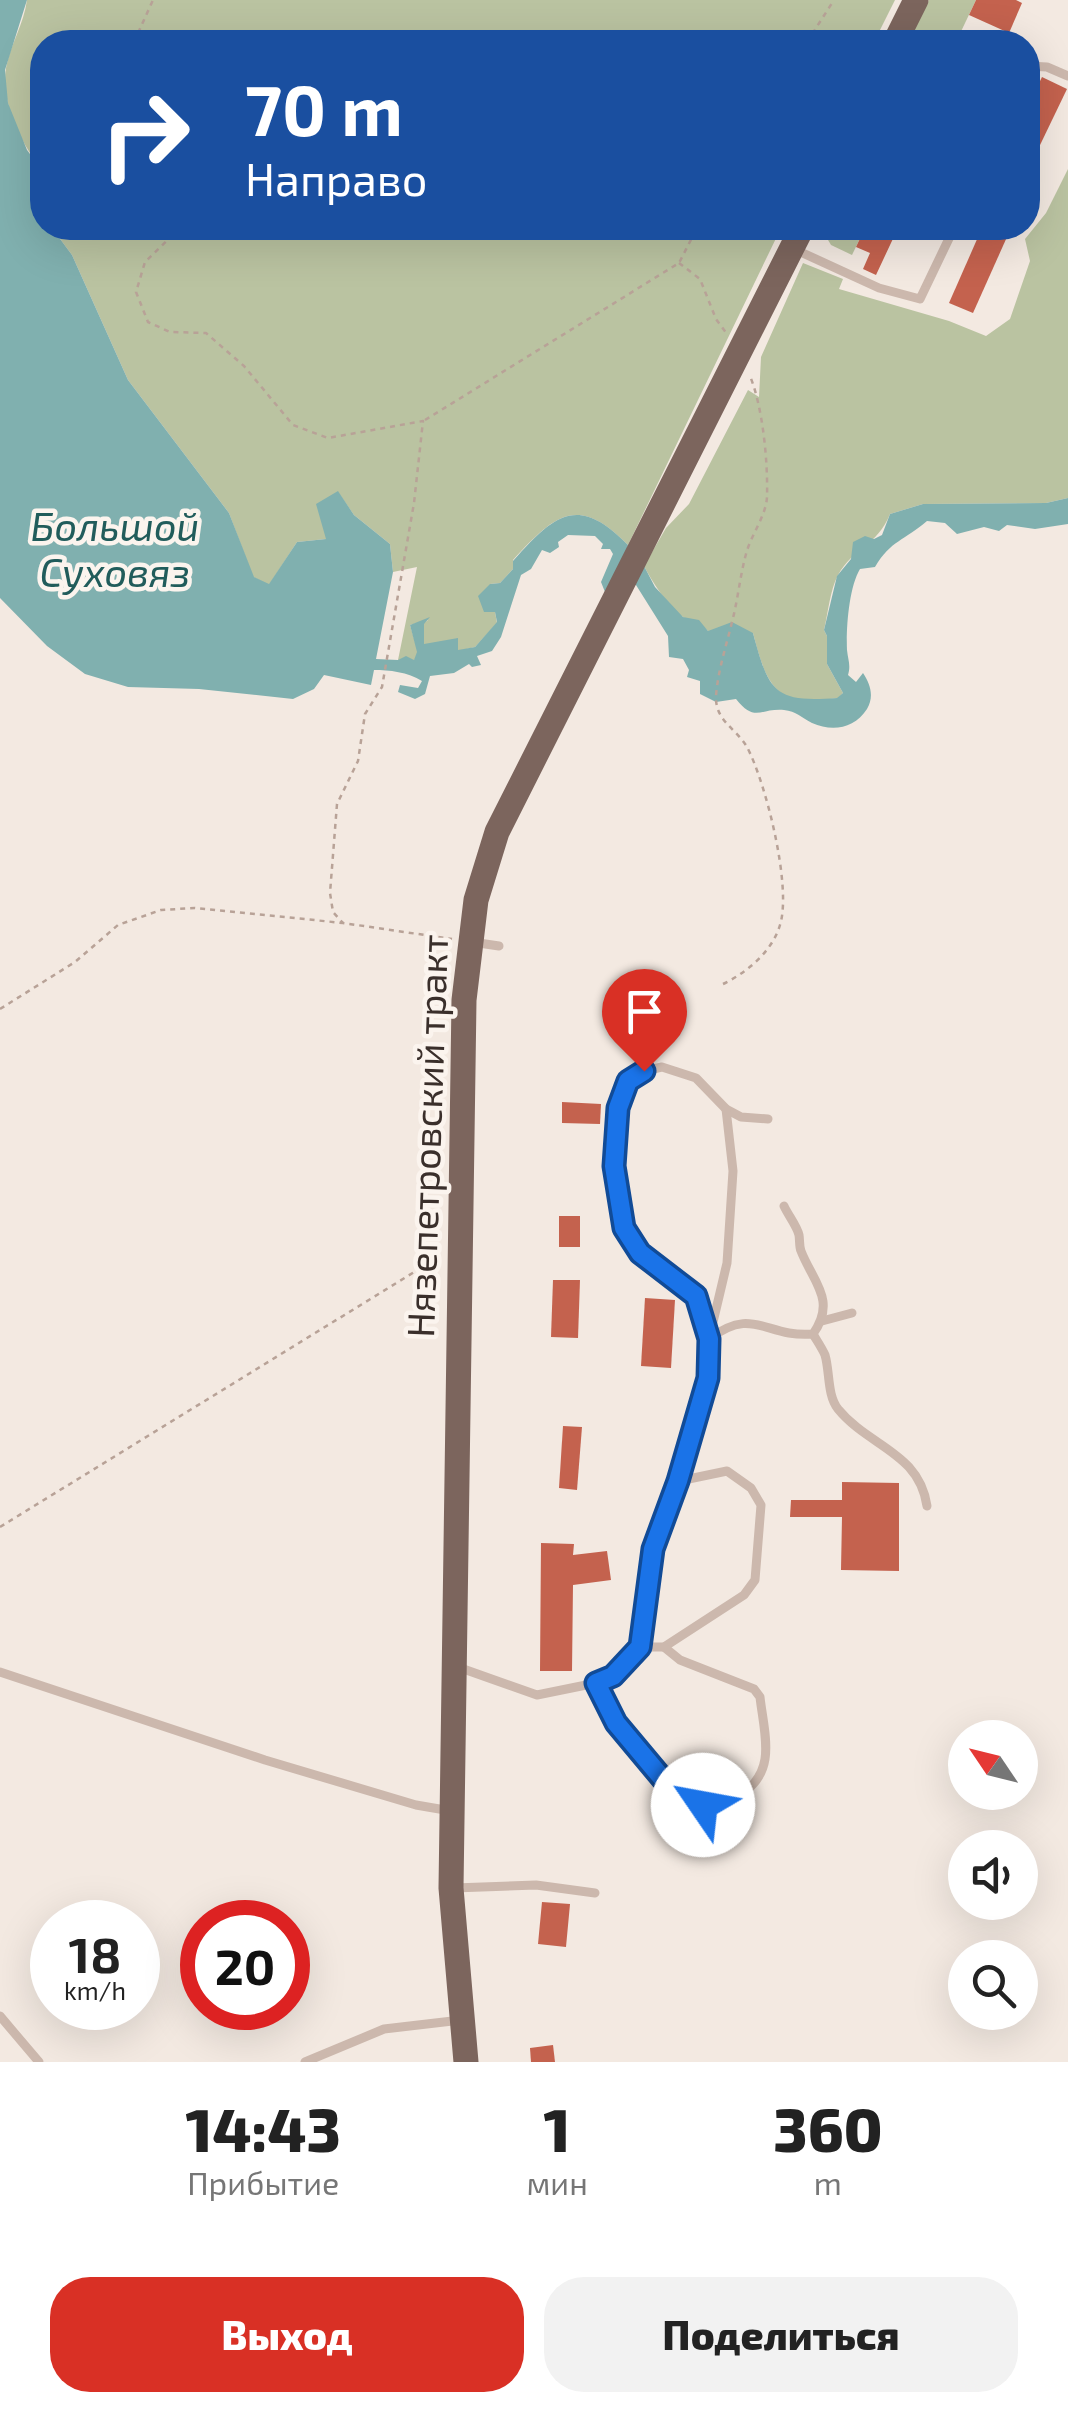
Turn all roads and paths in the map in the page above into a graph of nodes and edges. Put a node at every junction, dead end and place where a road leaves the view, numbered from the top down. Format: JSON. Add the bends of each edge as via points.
{"nodes":[{"id":1,"x":153,"y":0,"type":"edge"},
{"id":2,"x":834,"y":0,"type":"edge"},
{"id":3,"x":916,"y":0,"type":"edge"},
{"id":4,"x":139,"y":30,"type":"edge"},
{"id":5,"x":815,"y":30,"type":"edge"},
{"id":6,"x":901,"y":30,"type":"edge"},
{"id":7,"x":1040,"y":67,"type":"edge"},
{"id":8,"x":1068,"y":76,"type":"edge"},
{"id":9,"x":168,"y":240,"type":"edge"},
{"id":10,"x":692,"y":240,"type":"edge"},
{"id":11,"x":796,"y":240,"type":"edge"},
{"id":12,"x":802,"y":240,"type":"edge"},
{"id":13,"x":948,"y":240,"type":"edge"},
{"id":14,"x":680,"y":263,"type":"junction"},
{"id":15,"x":740,"y":351,"type":"junction"},
{"id":16,"x":422,"y":421,"type":"junction"},
{"id":17,"x":343,"y":923,"type":"junction"},
{"id":18,"x":470,"y":942,"type":"junction"},
{"id":19,"x":499,"y":946,"type":"dead end"},
{"id":20,"x":723,"y":984,"type":"dead end"},
{"id":21,"x":0,"y":1008,"type":"edge"},
{"id":22,"x":726,"y":1109,"type":"junction"},
{"id":23,"x":768,"y":1119,"type":"dead end"},
{"id":24,"x":784,"y":1206,"type":"dead end"},
{"id":25,"x":458,"y":1245,"type":"junction"},
{"id":26,"x":852,"y":1312,"type":"dead end"},
{"id":27,"x":822,"y":1321,"type":"junction"},
{"id":28,"x":813,"y":1334,"type":"junction"},
{"id":29,"x":709,"y":1339,"type":"junction"},
{"id":30,"x":678,"y":1481,"type":"junction"},
{"id":31,"x":927,"y":1506,"type":"dead end"},
{"id":32,"x":0,"y":1527,"type":"edge"},
{"id":33,"x":640,"y":1647,"type":"junction"},
{"id":34,"x":664,"y":1647,"type":"junction"},
{"id":35,"x":453,"y":1665,"type":"junction"},
{"id":36,"x":0,"y":1672,"type":"edge"},
{"id":37,"x":596,"y":1683,"type":"junction"},
{"id":38,"x":452,"y":1812,"type":"junction"},
{"id":39,"x":452,"y":1888,"type":"junction"},
{"id":40,"x":596,"y":1893,"type":"dead end"},
{"id":41,"x":0,"y":2016,"type":"edge"},
{"id":42,"x":464,"y":2020,"type":"junction"},
{"id":43,"x":39,"y":2062,"type":"edge"},
{"id":44,"x":305,"y":2062,"type":"edge"},
{"id":45,"x":466,"y":2062,"type":"edge"}],
"edges":[{"from":1,"to":4,"type":"path"},
{"from":2,"to":5,"type":"path"},
{"from":3,"to":6,"type":"main road"},
{"from":7,"to":8,"type":"lane"},
{"from":9,"to":16,"type":"path","via":[[145,262],[136,292],[148,322],[170,332],[206,333],[294,425],[328,438]]},
{"from":10,"to":14,"type":"path"},
{"from":11,"to":15,"type":"main road","name":"Нязепетровский тракт"},
{"from":12,"to":13,"type":"lane","via":[[879,288],[920,299]]},
{"from":14,"to":15,"type":"path","via":[[700,278],[716,319]]},
{"from":14,"to":16,"type":"path"},
{"from":15,"to":18,"type":"main road","name":"Нязепетровский тракт","via":[[497,832]]},
{"from":15,"to":20,"type":"path","via":[[759,398],[767,500],[746,552],[716,702],[720,717],[748,748],[768,804],[784,892],[772,941],[745,973]]},
{"from":16,"to":17,"type":"path","via":[[382,688],[365,714],[358,761],[337,804],[330,893]]},
{"from":17,"to":18,"type":"path"},
{"from":17,"to":21,"type":"path","via":[[195,908],[152,912],[118,925],[75,962]]},
{"from":18,"to":19,"type":"lane"},
{"from":18,"to":25,"type":"main road","name":"Нязепетровский тракт"},
{"from":22,"to":23,"type":"lane"},
{"from":22,"to":29,"type":"lane","via":[[734,1171],[727,1263]]},
{"from":22,"to":29,"type":"lane","via":[[696,1078],[662,1067],[628,1081],[618,1108],[614,1166],[624,1228],[640,1253],[696,1296]]},
{"from":24,"to":27,"type":"lane","via":[[819,1284]]},
{"from":25,"to":32,"type":"path"},
{"from":25,"to":35,"type":"main road","name":"Нязепетровский тракт"},
{"from":26,"to":27,"type":"lane"},
{"from":27,"to":28,"type":"lane"},
{"from":28,"to":29,"type":"lane","via":[[778,1333],[751,1321],[728,1325]]},
{"from":28,"to":31,"type":"lane","via":[[834,1404],[912,1468]]},
{"from":29,"to":30,"type":"lane","via":[[708,1378]]},
{"from":30,"to":33,"type":"lane","via":[[653,1549]]},
{"from":30,"to":34,"type":"lane","via":[[727,1471],[751,1488],[761,1505],[757,1571],[744,1595]]},
{"from":33,"to":34,"type":"lane"},
{"from":33,"to":37,"type":"lane","via":[[613,1676]]},
{"from":34,"to":37,"type":"lane","via":[[760,1697],[765,1759],[740,1796],[703,1805],[677,1796],[616,1723]]},
{"from":35,"to":37,"type":"lane","via":[[537,1694]]},
{"from":35,"to":38,"type":"main road","name":"Нязепетровский тракт"},
{"from":36,"to":38,"type":"lane","via":[[265,1760]]},
{"from":38,"to":39,"type":"main road","name":"Нязепетровский тракт"},
{"from":39,"to":40,"type":"lane","via":[[536,1885]]},
{"from":39,"to":42,"type":"main road","name":"Нязепетровский тракт"},
{"from":41,"to":43,"type":"lane"},
{"from":42,"to":44,"type":"lane","via":[[384,2030]]},
{"from":42,"to":45,"type":"main road","name":"Нязепетровский тракт"}]}
